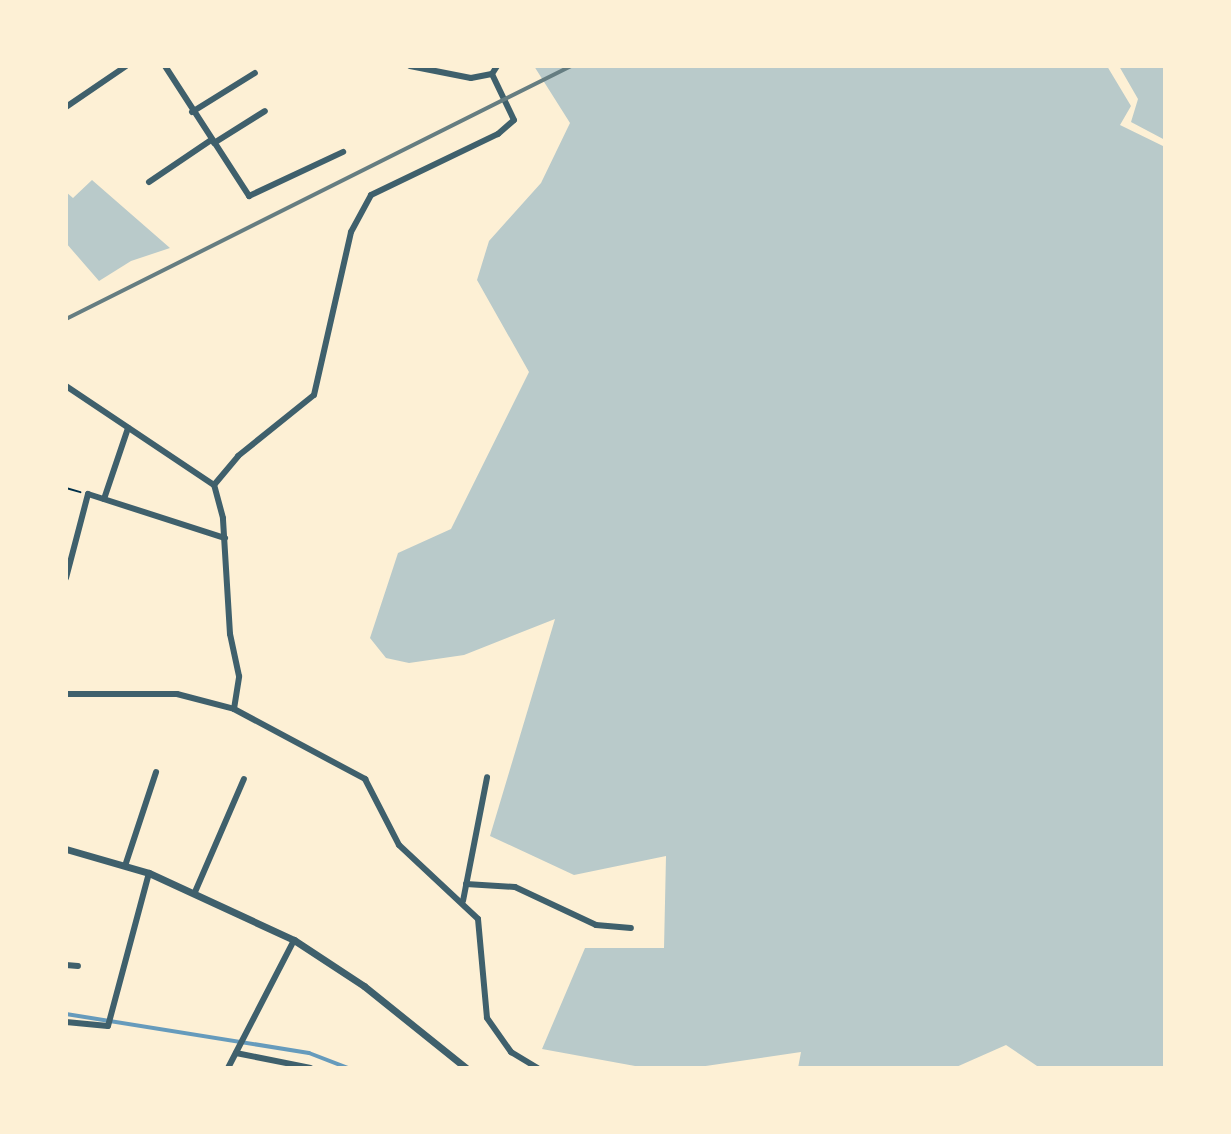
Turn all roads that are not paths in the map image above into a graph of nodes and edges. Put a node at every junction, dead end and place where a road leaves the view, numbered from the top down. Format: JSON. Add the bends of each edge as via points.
{"nodes":[{"id":1,"x":126,"y":66,"type":"edge"},
{"id":2,"x":165,"y":66,"type":"edge"},
{"id":3,"x":410,"y":66,"type":"edge"},
{"id":4,"x":497,"y":66,"type":"edge"},
{"id":5,"x":255,"y":73,"type":"dead end"},
{"id":6,"x":492,"y":74,"type":"junction"},
{"id":7,"x":66,"y":107,"type":"edge"},
{"id":8,"x":265,"y":111,"type":"dead end"},
{"id":9,"x":192,"y":112,"type":"junction"},
{"id":10,"x":213,"y":142,"type":"junction"},
{"id":11,"x":343,"y":152,"type":"dead end"},
{"id":12,"x":149,"y":182,"type":"dead end"},
{"id":13,"x":66,"y":386,"type":"edge"},
{"id":14,"x":128,"y":428,"type":"junction"},
{"id":15,"x":214,"y":485,"type":"junction"},
{"id":16,"x":104,"y":499,"type":"junction"},
{"id":17,"x":225,"y":538,"type":"junction"},
{"id":18,"x":66,"y":578,"type":"edge"},
{"id":19,"x":66,"y":694,"type":"edge"},
{"id":20,"x":234,"y":709,"type":"junction"},
{"id":21,"x":156,"y":772,"type":"dead end"},
{"id":22,"x":487,"y":777,"type":"dead end"},
{"id":23,"x":244,"y":779,"type":"dead end"},
{"id":24,"x":66,"y":849,"type":"edge"},
{"id":25,"x":125,"y":866,"type":"junction"},
{"id":26,"x":149,"y":873,"type":"junction"},
{"id":27,"x":466,"y":884,"type":"junction"},
{"id":28,"x":195,"y":892,"type":"junction"},
{"id":29,"x":463,"y":901,"type":"junction"},
{"id":30,"x":631,"y":928,"type":"dead end"},
{"id":31,"x":294,"y":940,"type":"junction"},
{"id":32,"x":66,"y":965,"type":"edge"},
{"id":33,"x":78,"y":966,"type":"dead end"},
{"id":34,"x":66,"y":1022,"type":"edge"},
{"id":35,"x":236,"y":1053,"type":"junction"},
{"id":36,"x":228,"y":1068,"type":"edge"},
{"id":37,"x":311,"y":1068,"type":"edge"},
{"id":38,"x":466,"y":1068,"type":"edge"},
{"id":39,"x":538,"y":1068,"type":"edge"}],
"edges":[{"from":1,"to":7,"type":"street"},
{"from":2,"to":9,"type":"street"},
{"from":3,"to":6,"type":"street","via":[[471,78]]},
{"from":4,"to":6,"type":"street"},
{"from":5,"to":9,"type":"street"},
{"from":6,"to":15,"type":"street","via":[[514,120],[498,134],[371,195],[351,232],[314,395],[238,456]]},
{"from":8,"to":10,"type":"street"},
{"from":9,"to":10,"type":"street"},
{"from":10,"to":11,"type":"street","via":[[249,196]]},
{"from":10,"to":12,"type":"street"},
{"from":13,"to":14,"type":"street"},
{"from":14,"to":15,"type":"street"},
{"from":14,"to":16,"type":"street"},
{"from":15,"to":17,"type":"street"},
{"from":16,"to":17,"type":"street"},
{"from":16,"to":18,"type":"street","via":[[88,494]]},
{"from":17,"to":20,"type":"street","via":[[230,634],[239,676]]},
{"from":19,"to":20,"type":"street","via":[[177,694]]},
{"from":20,"to":29,"type":"street","via":[[365,779],[399,845]]},
{"from":21,"to":25,"type":"street"},
{"from":22,"to":27,"type":"street"},
{"from":23,"to":28,"type":"street"},
{"from":24,"to":25,"type":"street"},
{"from":25,"to":26,"type":"street"},
{"from":26,"to":28,"type":"street"},
{"from":26,"to":34,"type":"street","via":[[108,1026]]},
{"from":27,"to":29,"type":"street"},
{"from":27,"to":30,"type":"street","via":[[515,887],[596,925]]},
{"from":28,"to":31,"type":"street"},
{"from":29,"to":39,"type":"street","via":[[482,930],[487,1018],[511,1052]]},
{"from":31,"to":35,"type":"street"},
{"from":31,"to":38,"type":"street","via":[[364,986]]},
{"from":32,"to":33,"type":"street"},
{"from":35,"to":36,"type":"street"},
{"from":35,"to":37,"type":"street"}]}
